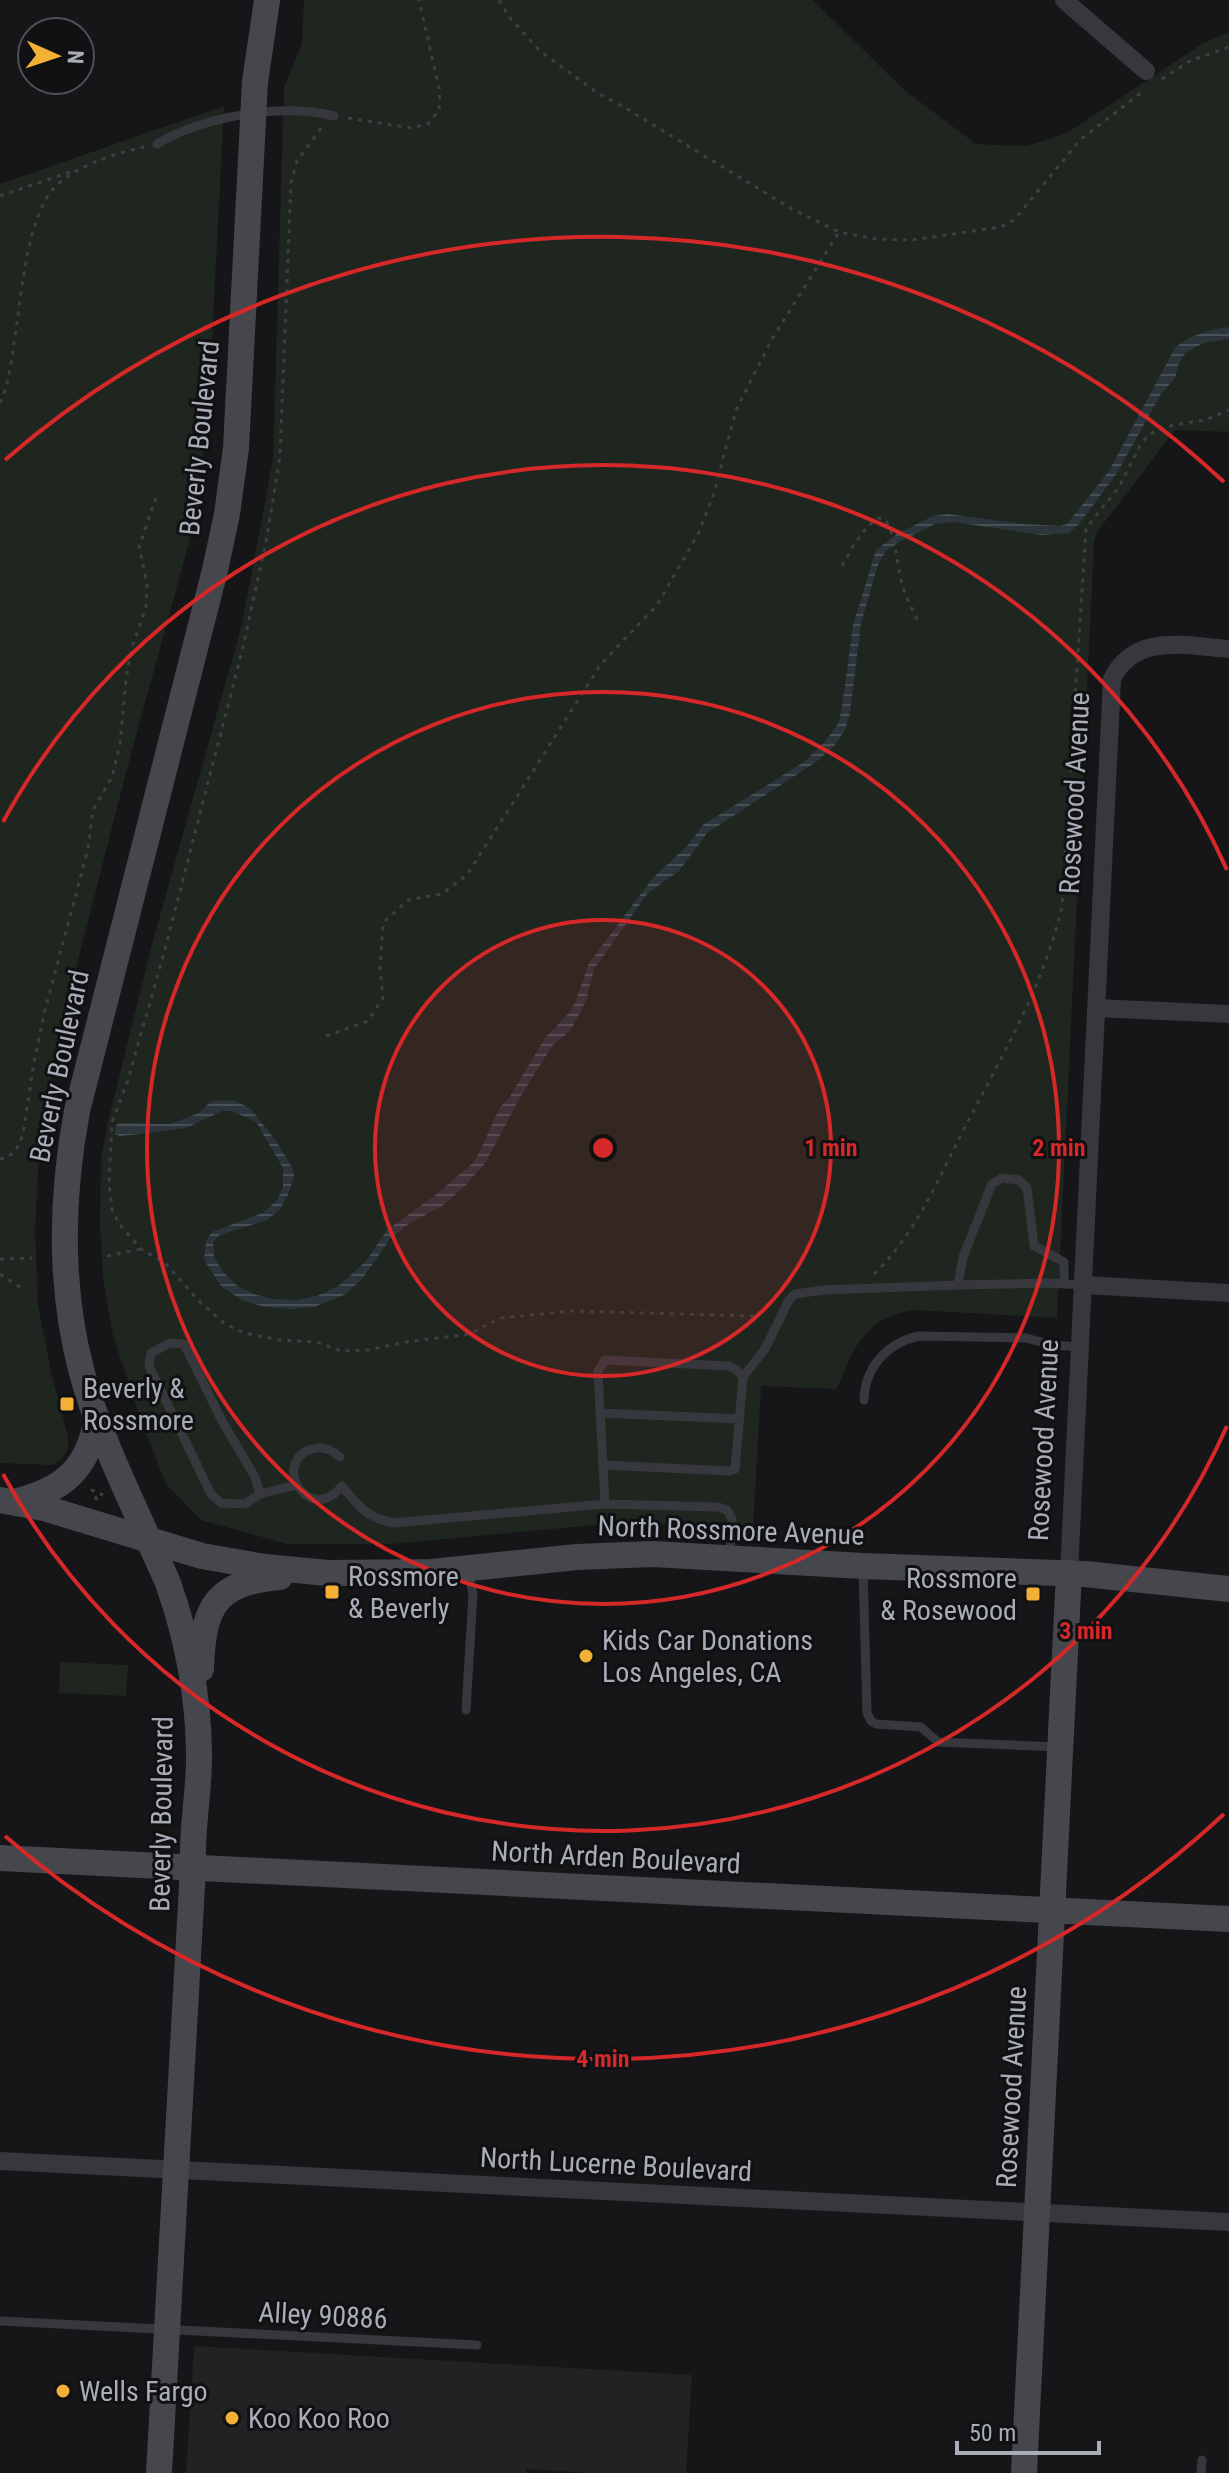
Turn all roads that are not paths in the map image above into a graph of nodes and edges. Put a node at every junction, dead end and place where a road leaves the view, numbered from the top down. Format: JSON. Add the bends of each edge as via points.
{"nodes":[{"id":1,"x":267,"y":0,"type":"edge"},
{"id":2,"x":1064,"y":0,"type":"edge"},
{"id":3,"x":1146,"y":71,"type":"dead end"},
{"id":4,"x":253,"y":113,"type":"junction"},
{"id":5,"x":334,"y":116,"type":"road end"},
{"id":6,"x":157,"y":144,"type":"road end"},
{"id":7,"x":1229,"y":649,"type":"edge"},
{"id":8,"x":1096,"y":1008,"type":"junction"},
{"id":9,"x":1229,"y":1014,"type":"edge"},
{"id":10,"x":1064,"y":1283,"type":"junction"},
{"id":11,"x":958,"y":1285,"type":"junction"},
{"id":12,"x":1084,"y":1285,"type":"junction"},
{"id":13,"x":1229,"y":1293,"type":"edge"},
{"id":14,"x":1080,"y":1347,"type":"junction"},
{"id":15,"x":743,"y":1377,"type":"junction"},
{"id":16,"x":864,"y":1400,"type":"dead end"},
{"id":17,"x":600,"y":1413,"type":"junction"},
{"id":18,"x":97,"y":1418,"type":"junction"},
{"id":19,"x":740,"y":1419,"type":"junction"},
{"id":20,"x":340,"y":1457,"type":"dead end"},
{"id":21,"x":604,"y":1465,"type":"junction"},
{"id":22,"x":296,"y":1485,"type":"junction"},
{"id":23,"x":260,"y":1494,"type":"junction"},
{"id":24,"x":7,"y":1501,"type":"edge"},
{"id":25,"x":605,"y":1504,"type":"junction"},
{"id":26,"x":149,"y":1539,"type":"junction"},
{"id":27,"x":730,"y":1558,"type":"junction"},
{"id":28,"x":863,"y":1566,"type":"junction"},
{"id":29,"x":468,"y":1569,"type":"junction"},
{"id":30,"x":328,"y":1573,"type":"junction"},
{"id":31,"x":1069,"y":1573,"type":"junction"},
{"id":32,"x":1229,"y":1589,"type":"edge"},
{"id":33,"x":466,"y":1710,"type":"dead end"},
{"id":34,"x":1060,"y":1747,"type":"junction"},
{"id":35,"x":199,"y":1752,"type":"junction"},
{"id":36,"x":0,"y":1858,"type":"edge"},
{"id":37,"x":193,"y":1868,"type":"junction"},
{"id":38,"x":1052,"y":1911,"type":"junction"},
{"id":39,"x":1229,"y":1919,"type":"edge"},
{"id":40,"x":0,"y":2161,"type":"edge"},
{"id":41,"x":177,"y":2170,"type":"junction"},
{"id":42,"x":1037,"y":2213,"type":"junction"},
{"id":43,"x":1229,"y":2222,"type":"edge"},
{"id":44,"x":0,"y":2321,"type":"edge"},
{"id":45,"x":167,"y":2329,"type":"junction"},
{"id":46,"x":477,"y":2345,"type":"dead end"},
{"id":47,"x":1202,"y":2460,"type":"dead end"},
{"id":48,"x":159,"y":2473,"type":"edge"},
{"id":49,"x":1024,"y":2473,"type":"edge"},
{"id":50,"x":1201,"y":2473,"type":"edge"}],
"edges":[{"from":1,"to":4,"type":"main road","name":"Beverly Boulevard"},
{"from":2,"to":3,"type":"street"},
{"from":4,"to":5,"type":"lane"},
{"from":4,"to":6,"type":"lane"},
{"from":4,"to":18,"type":"main road","name":"Beverly Boulevard","via":[[236,448],[227,514],[70,1146],[65,1261],[82,1372]]},
{"from":7,"to":8,"type":"street","name":"Rosewood Avenue","via":[[1145,647],[1118,667],[1112,679]]},
{"from":8,"to":9,"type":"street"},
{"from":8,"to":12,"type":"street","name":"Rosewood Avenue"},
{"from":10,"to":11,"type":"lane"},
{"from":10,"to":11,"type":"lane","via":[[1064,1262],[1034,1246],[1027,1188],[1019,1180],[1002,1178],[992,1184],[963,1257]]},
{"from":10,"to":12,"type":"lane"},
{"from":11,"to":15,"type":"lane","via":[[795,1294]]},
{"from":12,"to":13,"type":"street"},
{"from":12,"to":14,"type":"street","name":"Rosewood Avenue"},
{"from":14,"to":16,"type":"lane","via":[[1026,1338],[905,1339],[879,1357],[864,1383]]},
{"from":14,"to":31,"type":"street","name":"Rosewood Avenue"},
{"from":15,"to":17,"type":"lane","via":[[729,1366],[605,1360],[598,1371]]},
{"from":15,"to":19,"type":"lane"},
{"from":17,"to":19,"type":"lane"},
{"from":17,"to":21,"type":"lane"},
{"from":18,"to":24,"type":"main road","via":[[94,1438],[72,1475],[36,1497]]},
{"from":18,"to":26,"type":"main road","name":"Beverly Boulevard"},
{"from":19,"to":21,"type":"lane","via":[[737,1462],[730,1471]]},
{"from":20,"to":22,"type":"lane","via":[[326,1448],[302,1454],[294,1468]]},
{"from":21,"to":25,"type":"lane"},
{"from":22,"to":23,"type":"lane"},
{"from":22,"to":25,"type":"lane","via":[[315,1499],[330,1497],[342,1486],[374,1519],[393,1523]]},
{"from":23,"to":23,"type":"lane","via":[[184,1344],[170,1343],[151,1353],[149,1366],[211,1494],[221,1503],[245,1504]]},
{"from":24,"to":26,"type":"main road","name":"North Rossmore Avenue"},
{"from":25,"to":27,"type":"lane","via":[[727,1510],[732,1519]]},
{"from":26,"to":30,"type":"main road","name":"North Rossmore Avenue","via":[[217,1559]]},
{"from":26,"to":35,"type":"main road","name":"Beverly Boulevard","via":[[168,1583],[193,1674]]},
{"from":27,"to":28,"type":"main road","name":"North Rossmore Avenue"},
{"from":27,"to":29,"type":"main road","name":"North Rossmore Avenue","via":[[615,1554]]},
{"from":28,"to":31,"type":"main road","name":"North Rossmore Avenue"},
{"from":28,"to":34,"type":"lane","via":[[871,1721],[921,1727],[938,1742]]},
{"from":29,"to":30,"type":"main road","name":"North Rossmore Avenue"},
{"from":29,"to":33,"type":"lane","via":[[473,1594]]},
{"from":30,"to":35,"type":"main road","via":[[243,1583],[214,1605],[202,1641]]},
{"from":31,"to":32,"type":"main road","name":"North Rossmore Avenue"},
{"from":31,"to":34,"type":"main road","name":"Rosewood Avenue"},
{"from":34,"to":38,"type":"main road","name":"Rosewood Avenue"},
{"from":35,"to":37,"type":"main road","name":"Beverly Boulevard"},
{"from":36,"to":37,"type":"main road","name":"North Arden Boulevard"},
{"from":37,"to":38,"type":"main road","name":"North Arden Boulevard"},
{"from":37,"to":41,"type":"main road","name":"Beverly Boulevard"},
{"from":38,"to":39,"type":"main road","name":"North Arden Boulevard"},
{"from":38,"to":42,"type":"main road","name":"Rosewood Avenue"},
{"from":40,"to":41,"type":"street","name":"North Lucerne Boulevard"},
{"from":41,"to":42,"type":"street","name":"North Lucerne Boulevard"},
{"from":41,"to":45,"type":"main road","name":"Beverly Boulevard"},
{"from":42,"to":43,"type":"street","name":"North Lucerne Boulevard"},
{"from":42,"to":49,"type":"main road","name":"Rosewood Avenue"},
{"from":44,"to":45,"type":"lane","name":"Alley 90886"},
{"from":45,"to":46,"type":"lane","name":"Alley 90886"},
{"from":45,"to":48,"type":"main road","name":"Beverly Boulevard"},
{"from":47,"to":50,"type":"lane"}]}
